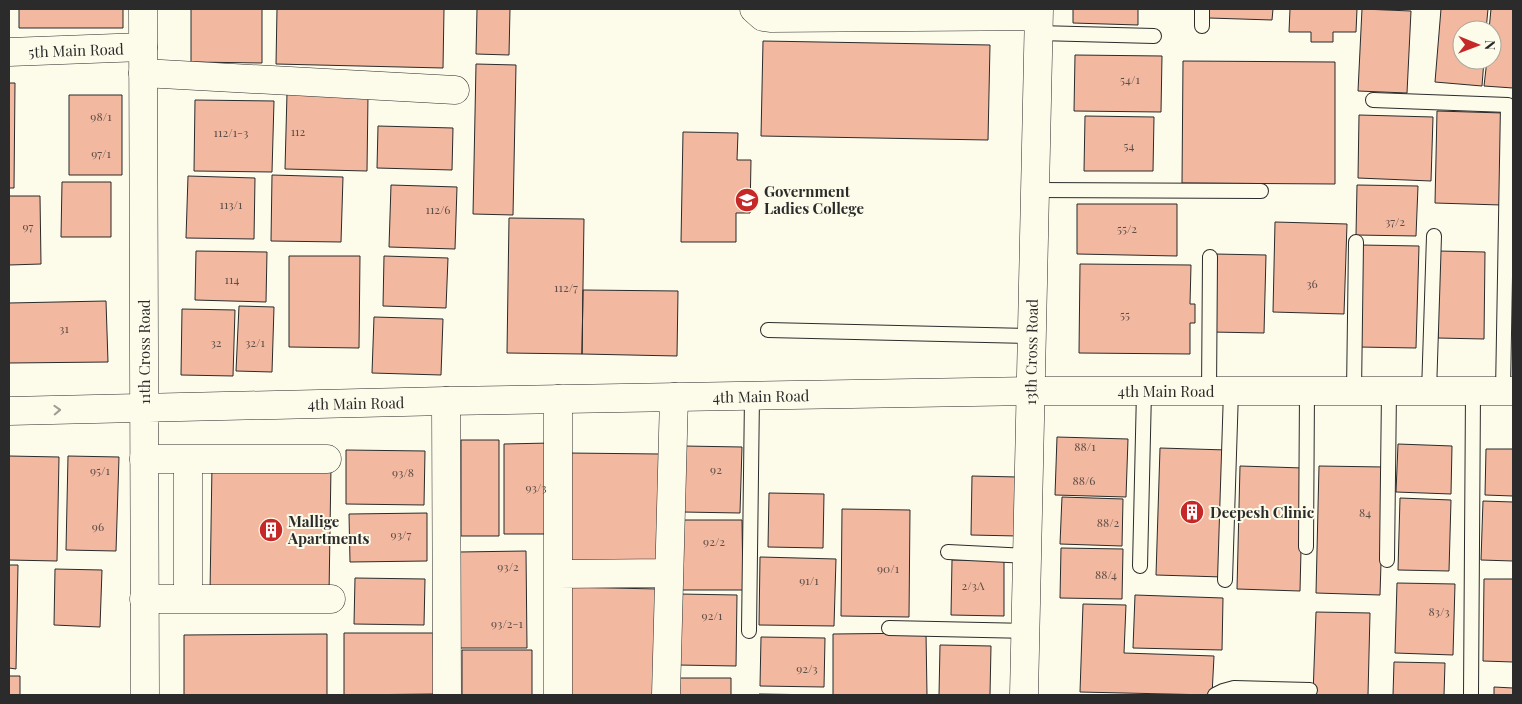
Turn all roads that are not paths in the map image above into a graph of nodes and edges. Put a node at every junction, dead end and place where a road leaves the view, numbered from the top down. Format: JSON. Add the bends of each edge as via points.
{"nodes":[{"id":1,"x":142,"y":9,"type":"edge"},
{"id":2,"x":754,"y":9,"type":"edge"},
{"id":3,"x":1202,"y":9,"type":"edge"},
{"id":4,"x":1038,"y":19,"type":"edge"},
{"id":5,"x":1202,"y":26,"type":"dead end"},
{"id":6,"x":1154,"y":36,"type":"dead end"},
{"id":7,"x":9,"y":52,"type":"edge"},
{"id":8,"x":143,"y":60,"type":"junction"},
{"id":9,"x":455,"y":90,"type":"dead end"},
{"id":10,"x":1373,"y":100,"type":"dead end"},
{"id":11,"x":1035,"y":190,"type":"junction"},
{"id":12,"x":1261,"y":191,"type":"dead end"},
{"id":13,"x":1434,"y":236,"type":"dead end"},
{"id":14,"x":1356,"y":242,"type":"dead end"},
{"id":15,"x":1210,"y":257,"type":"dead end"},
{"id":16,"x":768,"y":330,"type":"dead end"},
{"id":17,"x":1032,"y":336,"type":"junction"},
{"id":18,"x":1030,"y":391,"type":"junction"},
{"id":19,"x":1144,"y":391,"type":"junction"},
{"id":20,"x":1307,"y":391,"type":"junction"},
{"id":21,"x":1389,"y":391,"type":"junction"},
{"id":22,"x":1508,"y":391,"type":"edge"},
{"id":23,"x":1220,"y":392,"type":"junction"},
{"id":24,"x":1354,"y":392,"type":"junction"},
{"id":25,"x":1429,"y":392,"type":"junction"},
{"id":26,"x":1473,"y":392,"type":"junction"},
{"id":27,"x":752,"y":396,"type":"junction"},
{"id":28,"x":674,"y":397,"type":"junction"},
{"id":29,"x":558,"y":399,"type":"junction"},
{"id":30,"x":446,"y":401,"type":"junction"},
{"id":31,"x":144,"y":407,"type":"junction"},
{"id":32,"x":9,"y":411,"type":"edge"},
{"id":33,"x":144,"y":459,"type":"junction"},
{"id":34,"x":188,"y":459,"type":"junction"},
{"id":35,"x":327,"y":459,"type":"dead end"},
{"id":36,"x":1306,"y":547,"type":"dead end"},
{"id":37,"x":948,"y":552,"type":"dead end"},
{"id":38,"x":1027,"y":556,"type":"junction"},
{"id":39,"x":1387,"y":560,"type":"dead end"},
{"id":40,"x":1140,"y":566,"type":"dead end"},
{"id":41,"x":669,"y":573,"type":"junction"},
{"id":42,"x":558,"y":574,"type":"junction"},
{"id":43,"x":1225,"y":580,"type":"dead end"},
{"id":44,"x":188,"y":598,"type":"junction"},
{"id":45,"x":144,"y":599,"type":"junction"},
{"id":46,"x":331,"y":600,"type":"dead end"},
{"id":47,"x":889,"y":628,"type":"dead end"},
{"id":48,"x":749,"y":631,"type":"dead end"},
{"id":49,"x":1025,"y":631,"type":"junction"},
{"id":50,"x":1310,"y":690,"type":"dead end"},
{"id":51,"x":145,"y":695,"type":"edge"},
{"id":52,"x":447,"y":695,"type":"edge"},
{"id":53,"x":558,"y":695,"type":"edge"},
{"id":54,"x":666,"y":695,"type":"edge"},
{"id":55,"x":1024,"y":695,"type":"edge"},
{"id":56,"x":1214,"y":695,"type":"edge"},
{"id":57,"x":1471,"y":695,"type":"edge"}],
"edges":[{"from":1,"to":8,"type":"street","name":"11th Cross Road"},
{"from":2,"to":4,"type":"street","via":[[763,17],[770,18]]},
{"from":3,"to":5,"type":"lane"},
{"from":4,"to":6,"type":"lane"},
{"from":4,"to":11,"type":"street","name":"13th Cross Road"},
{"from":7,"to":8,"type":"street","name":"5th Main Road"},
{"from":8,"to":9,"type":"street","name":"5th Main Road"},
{"from":8,"to":31,"type":"street","name":"11th Cross Road"},
{"from":10,"to":22,"type":"lane","via":[[1508,105]]},
{"from":11,"to":12,"type":"lane"},
{"from":11,"to":17,"type":"street","name":"13th Cross Road"},
{"from":13,"to":25,"type":"lane"},
{"from":14,"to":24,"type":"lane"},
{"from":15,"to":23,"type":"lane"},
{"from":16,"to":17,"type":"lane"},
{"from":17,"to":18,"type":"street","name":"13th Cross Road"},
{"from":18,"to":19,"type":"street","name":"4th Main Road"},
{"from":18,"to":27,"type":"street","name":"4th Main Road"},
{"from":18,"to":38,"type":"street","name":"13th Cross Road"},
{"from":19,"to":23,"type":"street","name":"4th Main Road"},
{"from":19,"to":40,"type":"lane"},
{"from":20,"to":23,"type":"street","name":"4th Main Road"},
{"from":20,"to":24,"type":"street","name":"4th Main Road"},
{"from":20,"to":36,"type":"lane"},
{"from":21,"to":24,"type":"street","name":"4th Main Road"},
{"from":21,"to":25,"type":"street","name":"4th Main Road"},
{"from":21,"to":39,"type":"lane"},
{"from":22,"to":26,"type":"street","name":"4th Main Road"},
{"from":23,"to":43,"type":"lane"},
{"from":25,"to":26,"type":"street","name":"4th Main Road"},
{"from":26,"to":57,"type":"lane"},
{"from":27,"to":28,"type":"street","name":"4th Main Road"},
{"from":27,"to":48,"type":"lane"},
{"from":28,"to":29,"type":"street","name":"4th Main Road"},
{"from":28,"to":41,"type":"street"},
{"from":29,"to":30,"type":"street","name":"4th Main Road"},
{"from":29,"to":42,"type":"street"},
{"from":30,"to":31,"type":"street","name":"4th Main Road"},
{"from":30,"to":52,"type":"street"},
{"from":32,"to":31,"type":"street","name":"4th Main Road","one_way":true},
{"from":31,"to":33,"type":"street","name":"11th Cross Road"},
{"from":33,"to":34,"type":"street"},
{"from":33,"to":45,"type":"street","name":"11th Cross Road"},
{"from":34,"to":35,"type":"street"},
{"from":34,"to":44,"type":"street"},
{"from":37,"to":38,"type":"lane"},
{"from":38,"to":49,"type":"street","name":"13th Cross Road"},
{"from":41,"to":42,"type":"street"},
{"from":41,"to":54,"type":"street"},
{"from":42,"to":53,"type":"street"},
{"from":44,"to":45,"type":"street"},
{"from":44,"to":46,"type":"street"},
{"from":45,"to":51,"type":"street","name":"11th Cross Road"},
{"from":47,"to":49,"type":"lane"},
{"from":49,"to":55,"type":"street","name":"13th Cross Road"},
{"from":50,"to":56,"type":"lane","via":[[1234,688]]}]}
